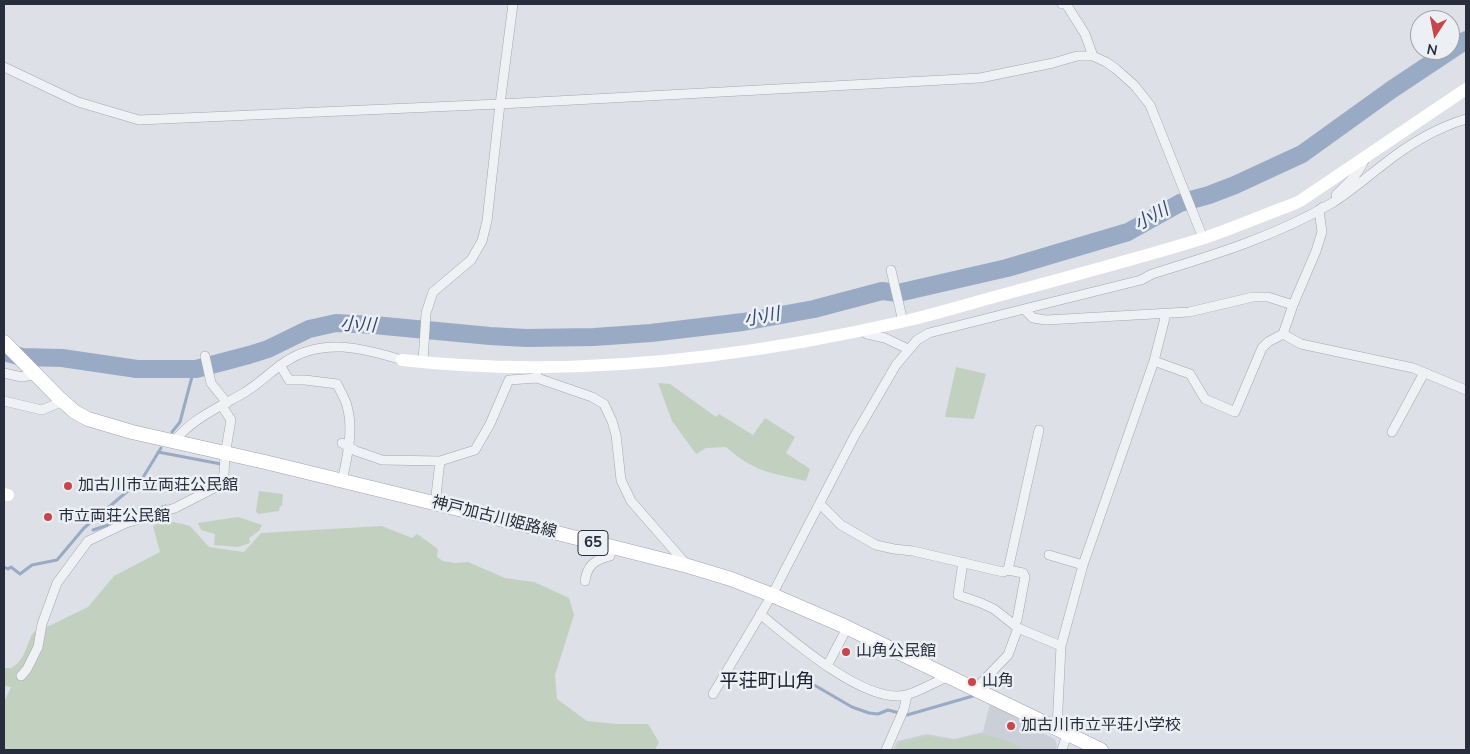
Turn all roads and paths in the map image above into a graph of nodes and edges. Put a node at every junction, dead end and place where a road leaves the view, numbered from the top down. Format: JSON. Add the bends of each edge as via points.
{"nodes":[{"id":1,"x":513,"y":4,"type":"edge"},
{"id":2,"x":1062,"y":4,"type":"edge"},
{"id":3,"x":1093,"y":56,"type":"junction"},
{"id":4,"x":4,"y":67,"type":"edge"},
{"id":5,"x":1463,"y":94,"type":"edge"},
{"id":6,"x":500,"y":104,"type":"junction"},
{"id":7,"x":1466,"y":119,"type":"edge"},
{"id":8,"x":1365,"y":157,"type":"junction"},
{"id":9,"x":1319,"y":210,"type":"junction"},
{"id":10,"x":1203,"y":238,"type":"junction"},
{"id":11,"x":891,"y":270,"type":"dead end"},
{"id":12,"x":1293,"y":304,"type":"junction"},
{"id":13,"x":1024,"y":309,"type":"junction"},
{"id":14,"x":1166,"y":314,"type":"junction"},
{"id":15,"x":903,"y":322,"type":"junction"},
{"id":16,"x":862,"y":330,"type":"junction"},
{"id":17,"x":1283,"y":334,"type":"junction"},
{"id":18,"x":4,"y":342,"type":"edge"},
{"id":19,"x":908,"y":349,"type":"junction"},
{"id":20,"x":205,"y":356,"type":"dead end"},
{"id":21,"x":402,"y":360,"type":"joint"},
{"id":22,"x":1154,"y":361,"type":"junction"},
{"id":23,"x":423,"y":362,"type":"junction"},
{"id":24,"x":280,"y":365,"type":"junction"},
{"id":25,"x":537,"y":372,"type":"junction"},
{"id":26,"x":1424,"y":373,"type":"junction"},
{"id":27,"x":4,"y":374,"type":"edge"},
{"id":28,"x":37,"y":374,"type":"junction"},
{"id":29,"x":1466,"y":390,"type":"edge"},
{"id":30,"x":4,"y":401,"type":"edge"},
{"id":31,"x":63,"y":401,"type":"junction"},
{"id":32,"x":224,"y":405,"type":"junction"},
{"id":33,"x":1039,"y":430,"type":"dead end"},
{"id":34,"x":1392,"y":432,"type":"dead end"},
{"id":35,"x":174,"y":442,"type":"junction"},
{"id":36,"x":346,"y":445,"type":"junction"},
{"id":37,"x":225,"y":453,"type":"junction"},
{"id":38,"x":440,"y":461,"type":"junction"},
{"id":39,"x":342,"y":482,"type":"junction"},
{"id":40,"x":435,"y":504,"type":"junction"},
{"id":41,"x":820,"y":504,"type":"junction"},
{"id":42,"x":611,"y":547,"type":"junction"},
{"id":43,"x":1049,"y":555,"type":"dead end"},
{"id":44,"x":963,"y":562,"type":"junction"},
{"id":45,"x":1083,"y":565,"type":"junction"},
{"id":46,"x":688,"y":566,"type":"junction"},
{"id":47,"x":1008,"y":570,"type":"junction"},
{"id":48,"x":585,"y":581,"type":"dead end"},
{"id":49,"x":772,"y":595,"type":"junction"},
{"id":50,"x":760,"y":614,"type":"junction"},
{"id":51,"x":1016,"y":626,"type":"junction"},
{"id":52,"x":848,"y":628,"type":"junction"},
{"id":53,"x":1061,"y":646,"type":"junction"},
{"id":54,"x":827,"y":666,"type":"junction"},
{"id":55,"x":21,"y":676,"type":"dead end"},
{"id":56,"x":946,"y":677,"type":"junction"},
{"id":57,"x":977,"y":691,"type":"junction"},
{"id":58,"x":713,"y":694,"type":"dead end"},
{"id":59,"x":907,"y":695,"type":"junction"},
{"id":60,"x":1062,"y":732,"type":"junction"},
{"id":61,"x":886,"y":750,"type":"edge"},
{"id":62,"x":1062,"y":750,"type":"edge"},
{"id":63,"x":1101,"y":750,"type":"edge"}],
"edges":[{"from":1,"to":6,"type":"street"},
{"from":2,"to":3,"type":"street","via":[[1066,4],[1085,34]]},
{"from":3,"to":6,"type":"street","via":[[1077,56],[980,78]]},
{"from":3,"to":10,"type":"street","via":[[1120,72],[1150,105]]},
{"from":4,"to":6,"type":"street","via":[[78,102],[139,120]]},
{"from":5,"to":8,"type":"street"},
{"from":6,"to":23,"type":"street","via":[[482,241],[471,260],[434,292],[426,313]]},
{"from":7,"to":9,"type":"street","via":[[1446,125],[1399,153]]},
{"from":8,"to":9,"type":"street","via":[[1352,179]]},
{"from":8,"to":10,"type":"street","via":[[1300,201]]},
{"from":9,"to":12,"type":"street","via":[[1322,232]]},
{"from":9,"to":13,"type":"street","via":[[1278,231],[1140,280]]},
{"from":10,"to":15,"type":"street"},
{"from":11,"to":15,"type":"street"},
{"from":12,"to":14,"type":"street","via":[[1268,297],[1253,297],[1209,309]]},
{"from":12,"to":17,"type":"street"},
{"from":13,"to":14,"type":"street","via":[[1032,318],[1046,320]]},
{"from":13,"to":19,"type":"street","via":[[929,333]]},
{"from":14,"to":22,"type":"street"},
{"from":15,"to":16,"type":"street"},
{"from":16,"to":19,"type":"street"},
{"from":16,"to":25,"type":"street","via":[[731,353]]},
{"from":17,"to":22,"type":"street","via":[[1262,348],[1235,412],[1205,400],[1190,374]]},
{"from":17,"to":26,"type":"street","via":[[1301,344]]},
{"from":18,"to":28,"type":"main road","name":"神戸加古川姫路線","number":"65"},
{"from":19,"to":41,"type":"street","via":[[854,437]]},
{"from":20,"to":32,"type":"street","via":[[211,383]]},
{"from":21,"to":23,"type":"street"},
{"from":21,"to":24,"type":"street","via":[[365,349],[334,346],[298,354]]},
{"from":22,"to":45,"type":"street"},
{"from":23,"to":25,"type":"street"},
{"from":24,"to":32,"type":"street","via":[[248,391]]},
{"from":24,"to":36,"type":"street","via":[[289,380],[337,384],[347,405]]},
{"from":25,"to":38,"type":"street","via":[[508,380],[475,450]]},
{"from":25,"to":46,"type":"street","via":[[604,404],[616,435],[621,480],[631,501]]},
{"from":26,"to":29,"type":"street"},
{"from":26,"to":34,"type":"street"},
{"from":27,"to":28,"type":"street","via":[[28,377]]},
{"from":28,"to":31,"type":"main road","name":"神戸加古川姫路線","number":"65"},
{"from":30,"to":31,"type":"street","via":[[42,410]]},
{"from":31,"to":35,"type":"main road","name":"神戸加古川姫路線","number":"65","via":[[88,419]]},
{"from":32,"to":35,"type":"street","via":[[182,430]]},
{"from":32,"to":37,"type":"street","via":[[231,420]]},
{"from":33,"to":47,"type":"street"},
{"from":35,"to":37,"type":"main road","name":"神戸加古川姫路線","number":"65"},
{"from":36,"to":38,"type":"street","via":[[382,460]]},
{"from":36,"to":39,"type":"street"},
{"from":37,"to":39,"type":"main road","name":"神戸加古川姫路線","number":"65"},
{"from":37,"to":55,"type":"street","via":[[224,474],[216,487],[175,508],[126,523],[88,541],[57,583],[42,624],[38,647]]},
{"from":38,"to":40,"type":"street"},
{"from":39,"to":40,"type":"main road","name":"神戸加古川姫路線","number":"65"},
{"from":40,"to":42,"type":"main road","name":"神戸加古川姫路線","number":"65"},
{"from":41,"to":44,"type":"street","via":[[841,525],[876,545]]},
{"from":41,"to":49,"type":"street"},
{"from":42,"to":46,"type":"main road","name":"神戸加古川姫路線","number":"65"},
{"from":42,"to":48,"type":"street","via":[[610,556],[598,559],[589,567]]},
{"from":43,"to":45,"type":"street"},
{"from":44,"to":47,"type":"street","via":[[1003,572]]},
{"from":44,"to":51,"type":"street","via":[[958,595],[994,609]]},
{"from":45,"to":53,"type":"street"},
{"from":46,"to":49,"type":"main road","name":"神戸加古川姫路線","number":"65"},
{"from":47,"to":51,"type":"street","via":[[1025,577]]},
{"from":49,"to":50,"type":"street"},
{"from":49,"to":52,"type":"main road","name":"神戸加古川姫路線","number":"65"},
{"from":50,"to":54,"type":"street"},
{"from":50,"to":58,"type":"street"},
{"from":51,"to":53,"type":"street"},
{"from":51,"to":57,"type":"street","via":[[1008,655]]},
{"from":52,"to":54,"type":"street"},
{"from":52,"to":56,"type":"main road","name":"神戸加古川姫路線","number":"65"},
{"from":53,"to":60,"type":"street"},
{"from":54,"to":59,"type":"street","via":[[865,688],[886,695]]},
{"from":56,"to":57,"type":"main road","name":"神戸加古川姫路線","number":"65"},
{"from":56,"to":59,"type":"street"},
{"from":57,"to":60,"type":"main road","name":"神戸加古川姫路線","number":"65"},
{"from":59,"to":61,"type":"street"},
{"from":60,"to":62,"type":"street"},
{"from":60,"to":63,"type":"main road","name":"神戸加古川姫路線","number":"65"}]}
